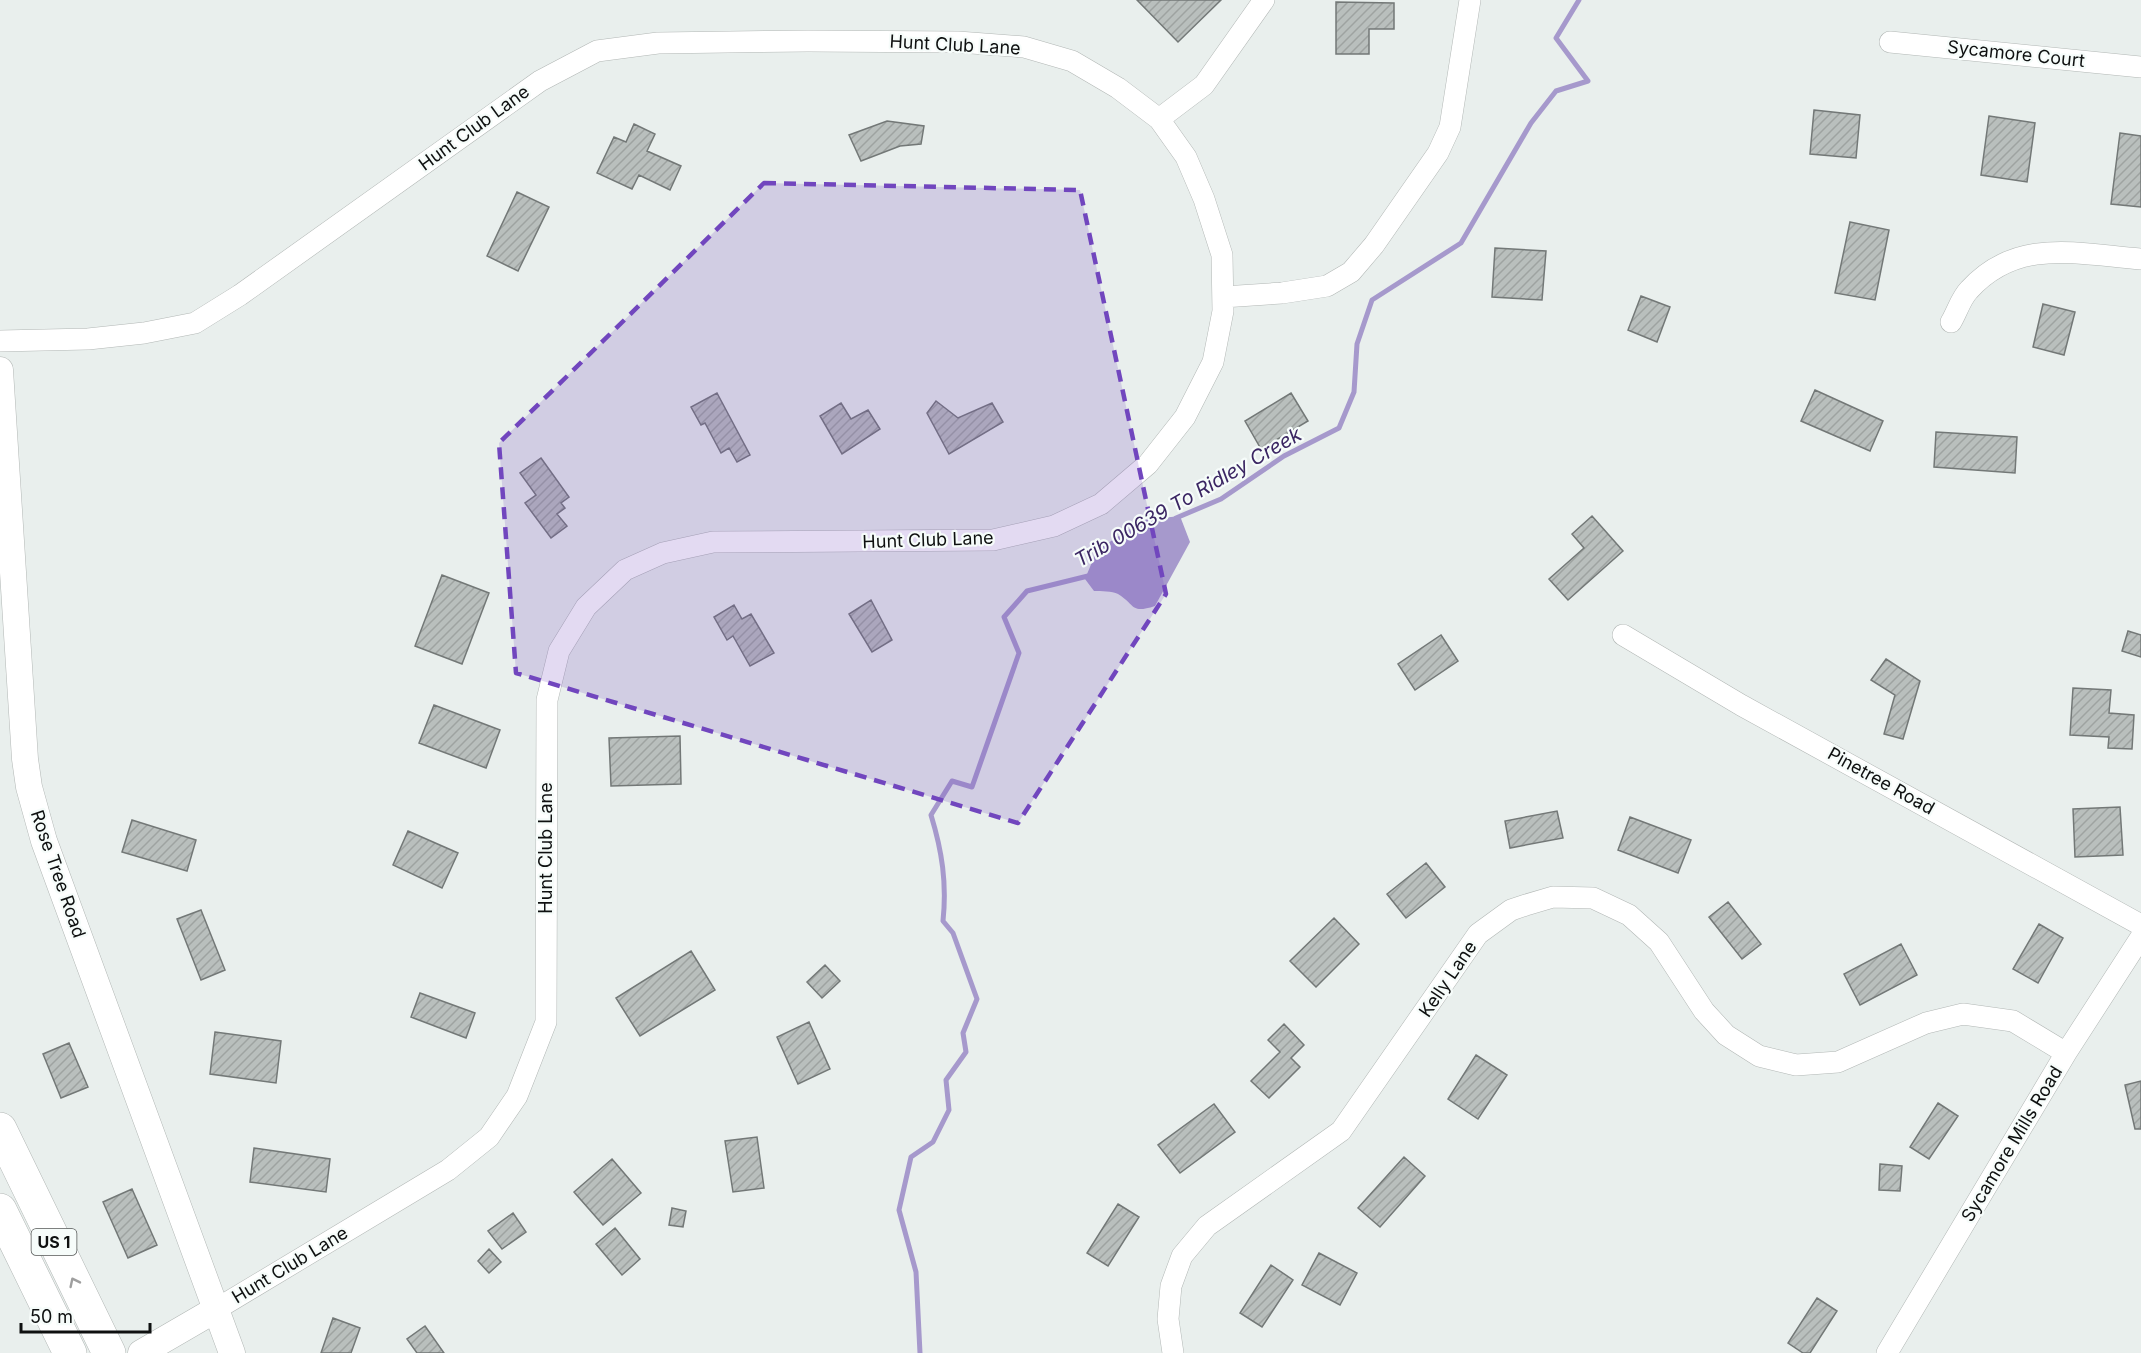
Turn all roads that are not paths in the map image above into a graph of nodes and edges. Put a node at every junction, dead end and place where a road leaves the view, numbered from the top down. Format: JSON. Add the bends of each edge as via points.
{"nodes":[{"id":1,"x":1264,"y":0,"type":"edge"},
{"id":2,"x":1470,"y":0,"type":"edge"},
{"id":3,"x":1890,"y":42,"type":"dead end"},
{"id":4,"x":2141,"y":67,"type":"edge"},
{"id":5,"x":1159,"y":119,"type":"junction"},
{"id":6,"x":2141,"y":260,"type":"edge"},
{"id":7,"x":1223,"y":297,"type":"junction"},
{"id":8,"x":1951,"y":322,"type":"dead end"},
{"id":9,"x":0,"y":341,"type":"edge"},
{"id":10,"x":0,"y":369,"type":"edge"},
{"id":11,"x":1623,"y":634,"type":"dead end"},
{"id":12,"x":2141,"y":925,"type":"edge"},
{"id":13,"x":2141,"y":937,"type":"edge"},
{"id":14,"x":2066,"y":1053,"type":"junction"},
{"id":15,"x":0,"y":1129,"type":"edge"},
{"id":16,"x":0,"y":1210,"type":"edge"},
{"id":17,"x":215,"y":1310,"type":"junction"},
{"id":18,"x":147,"y":1350,"type":"edge"},
{"id":19,"x":70,"y":1353,"type":"edge"},
{"id":20,"x":109,"y":1353,"type":"edge"},
{"id":21,"x":232,"y":1353,"type":"edge"},
{"id":22,"x":1173,"y":1353,"type":"edge"},
{"id":23,"x":1887,"y":1353,"type":"edge"}],
"edges":[{"from":1,"to":5,"type":"street","via":[[1204,85]]},
{"from":2,"to":7,"type":"street","via":[[1450,127],[1438,153],[1374,245],[1351,272],[1327,286]]},
{"from":3,"to":4,"type":"street","name":"Sycamore Court"},
{"from":5,"to":7,"type":"street","name":"Hunt Club Lane","via":[[1186,157],[1204,199],[1222,255]]},
{"from":5,"to":9,"type":"street","name":"Hunt Club Lane","via":[[1118,88],[1072,61],[1024,47],[958,42],[808,41],[658,43],[597,51],[540,81],[250,289],[195,323],[88,339]]},
{"from":6,"to":8,"type":"street","via":[[2031,253],[1994,267],[1967,292]]},
{"from":7,"to":17,"type":"street","name":"Hunt Club Lane","via":[[1213,362],[1185,417],[1148,464],[1101,504],[1053,526],[993,540],[713,542],[663,553],[625,570],[586,607],[559,651],[548,700],[546,1022],[517,1096],[489,1137],[448,1170]]},
{"from":10,"to":17,"type":"street","name":"Rose Tree Road","via":[[29,787],[44,841]]},
{"from":11,"to":12,"type":"street","name":"Pinetree Road","via":[[1741,705]]},
{"from":13,"to":14,"type":"street","name":"Sycamore Mills Road"},
{"from":14,"to":22,"type":"street","name":"Kelly Lane","via":[[2013,1021],[1963,1014],[1926,1023],[1838,1062],[1796,1065],[1759,1056],[1726,1035],[1704,1011],[1659,942],[1629,915],[1593,898],[1553,897],[1511,910],[1478,934],[1341,1131],[1207,1226],[1182,1256],[1171,1286],[1168,1319]]},
{"from":14,"to":23,"type":"street","name":"Sycamore Mills Road"},
{"from":20,"to":15,"type":"highway","number":"US 1","one_way":true},
{"from":16,"to":19,"type":"highway","number":"US 1"},
{"from":17,"to":18,"type":"street"},
{"from":17,"to":21,"type":"street","name":"Rose Tree Road"}]}
